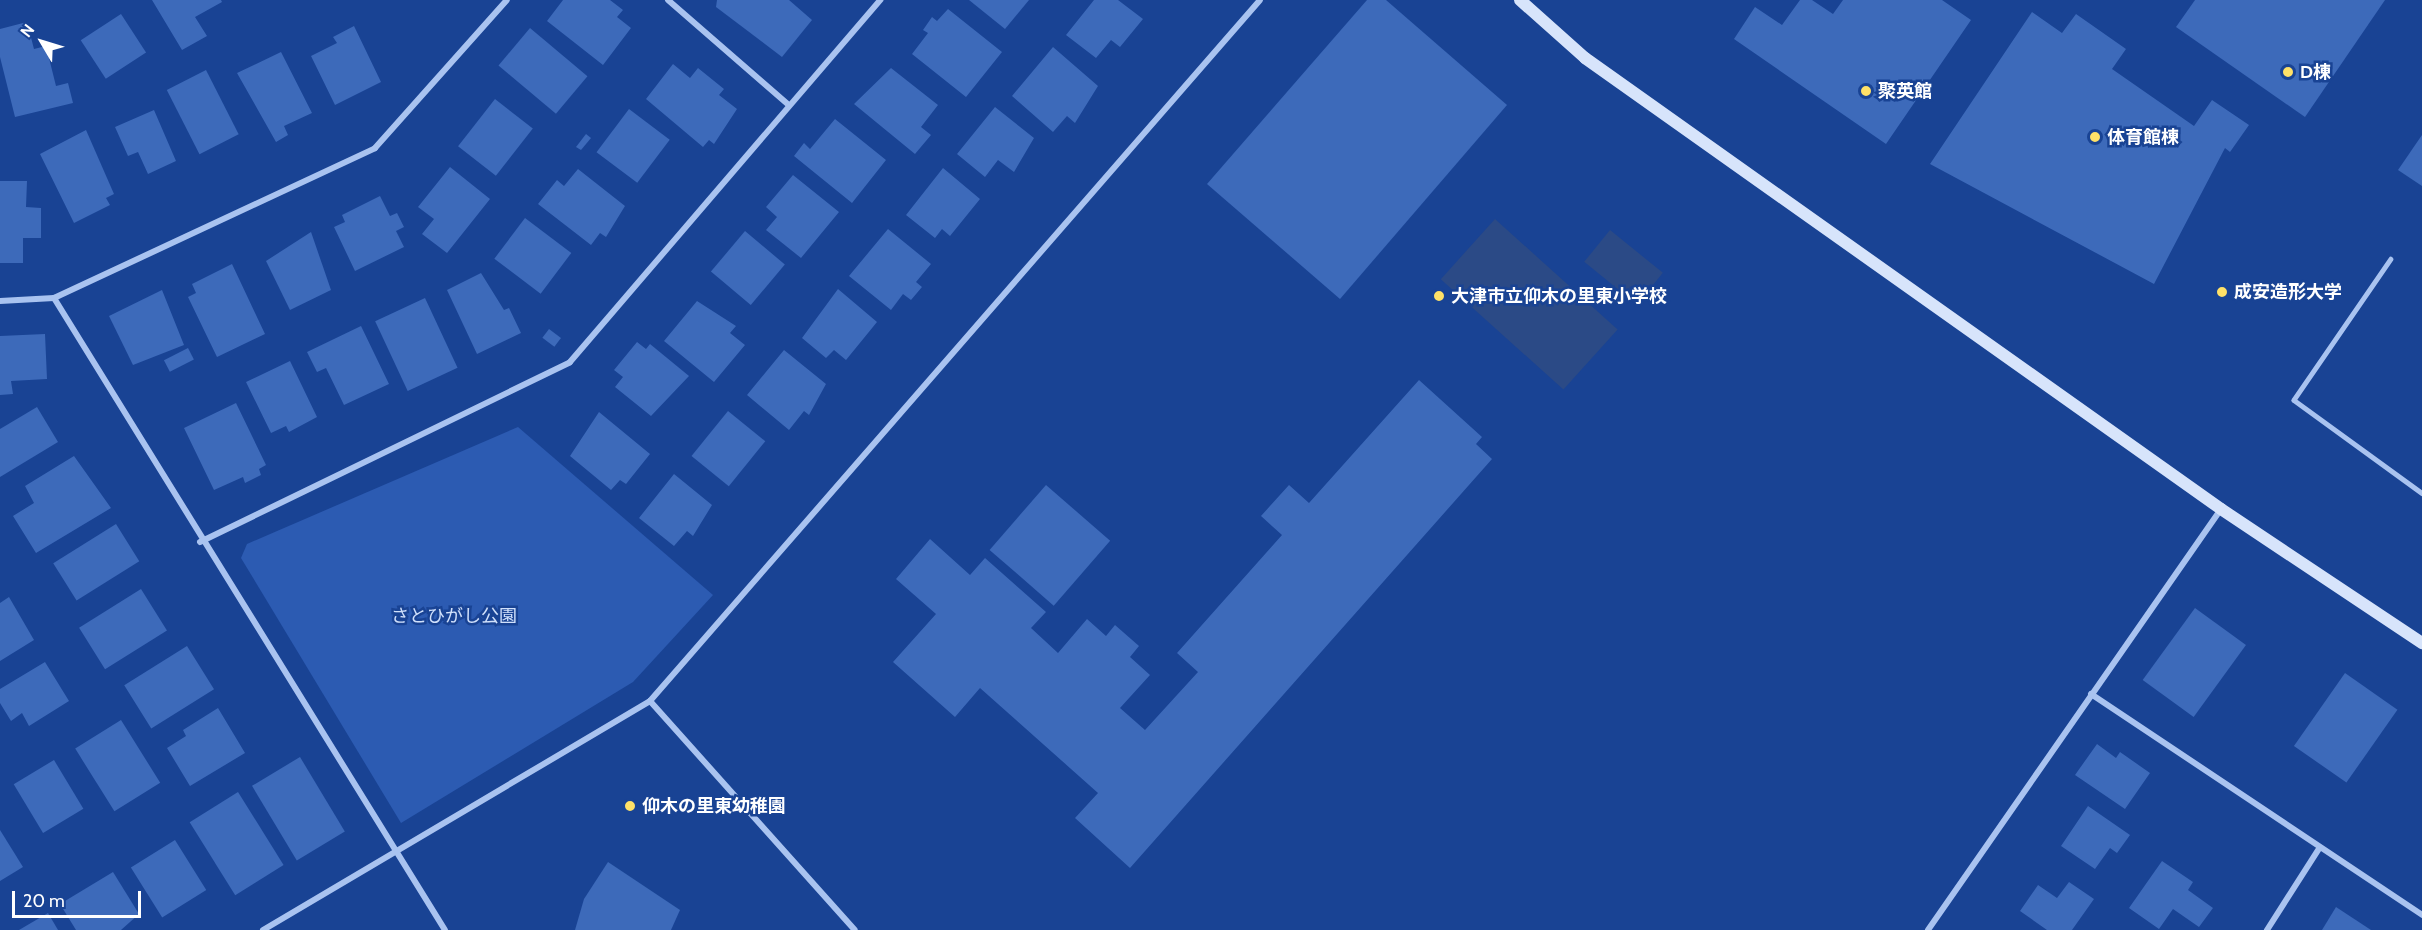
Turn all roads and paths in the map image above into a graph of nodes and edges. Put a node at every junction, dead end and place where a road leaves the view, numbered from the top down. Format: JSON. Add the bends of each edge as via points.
{"nodes":[{"id":1,"x":507,"y":0,"type":"edge"},
{"id":2,"x":668,"y":0,"type":"edge"},
{"id":3,"x":880,"y":0,"type":"edge"},
{"id":4,"x":1259,"y":0,"type":"edge"},
{"id":5,"x":1520,"y":0,"type":"edge"},
{"id":6,"x":789,"y":105,"type":"junction"},
{"id":7,"x":2391,"y":259,"type":"dead end"},
{"id":8,"x":54,"y":298,"type":"junction"},
{"id":9,"x":0,"y":301,"type":"edge"},
{"id":10,"x":2422,"y":493,"type":"edge"},
{"id":11,"x":2221,"y":509,"type":"junction"},
{"id":12,"x":200,"y":542,"type":"junction"},
{"id":13,"x":2422,"y":643,"type":"edge"},
{"id":14,"x":2091,"y":694,"type":"junction"},
{"id":15,"x":650,"y":701,"type":"junction"},
{"id":16,"x":2320,"y":847,"type":"junction"},
{"id":17,"x":395,"y":848,"type":"junction"},
{"id":18,"x":2422,"y":915,"type":"edge"},
{"id":19,"x":263,"y":930,"type":"edge"},
{"id":20,"x":445,"y":930,"type":"edge"},
{"id":21,"x":855,"y":930,"type":"edge"},
{"id":22,"x":1928,"y":930,"type":"edge"},
{"id":23,"x":2267,"y":930,"type":"edge"}],
"edges":[{"from":1,"to":8,"type":"street","via":[[375,148]]},
{"from":2,"to":6,"type":"street"},
{"from":3,"to":6,"type":"street"},
{"from":4,"to":15,"type":"street"},
{"from":5,"to":11,"type":"street","via":[[1585,58]]},
{"from":6,"to":12,"type":"street","via":[[570,362]]},
{"from":7,"to":10,"type":"lane","via":[[2294,400]]},
{"from":8,"to":9,"type":"street"},
{"from":8,"to":12,"type":"street"},
{"from":11,"to":13,"type":"street"},
{"from":11,"to":14,"type":"street"},
{"from":12,"to":17,"type":"street"},
{"from":14,"to":16,"type":"street"},
{"from":14,"to":22,"type":"street"},
{"from":15,"to":17,"type":"street"},
{"from":15,"to":21,"type":"street"},
{"from":16,"to":18,"type":"street"},
{"from":16,"to":23,"type":"street"},
{"from":17,"to":19,"type":"street"},
{"from":17,"to":20,"type":"street"}]}
